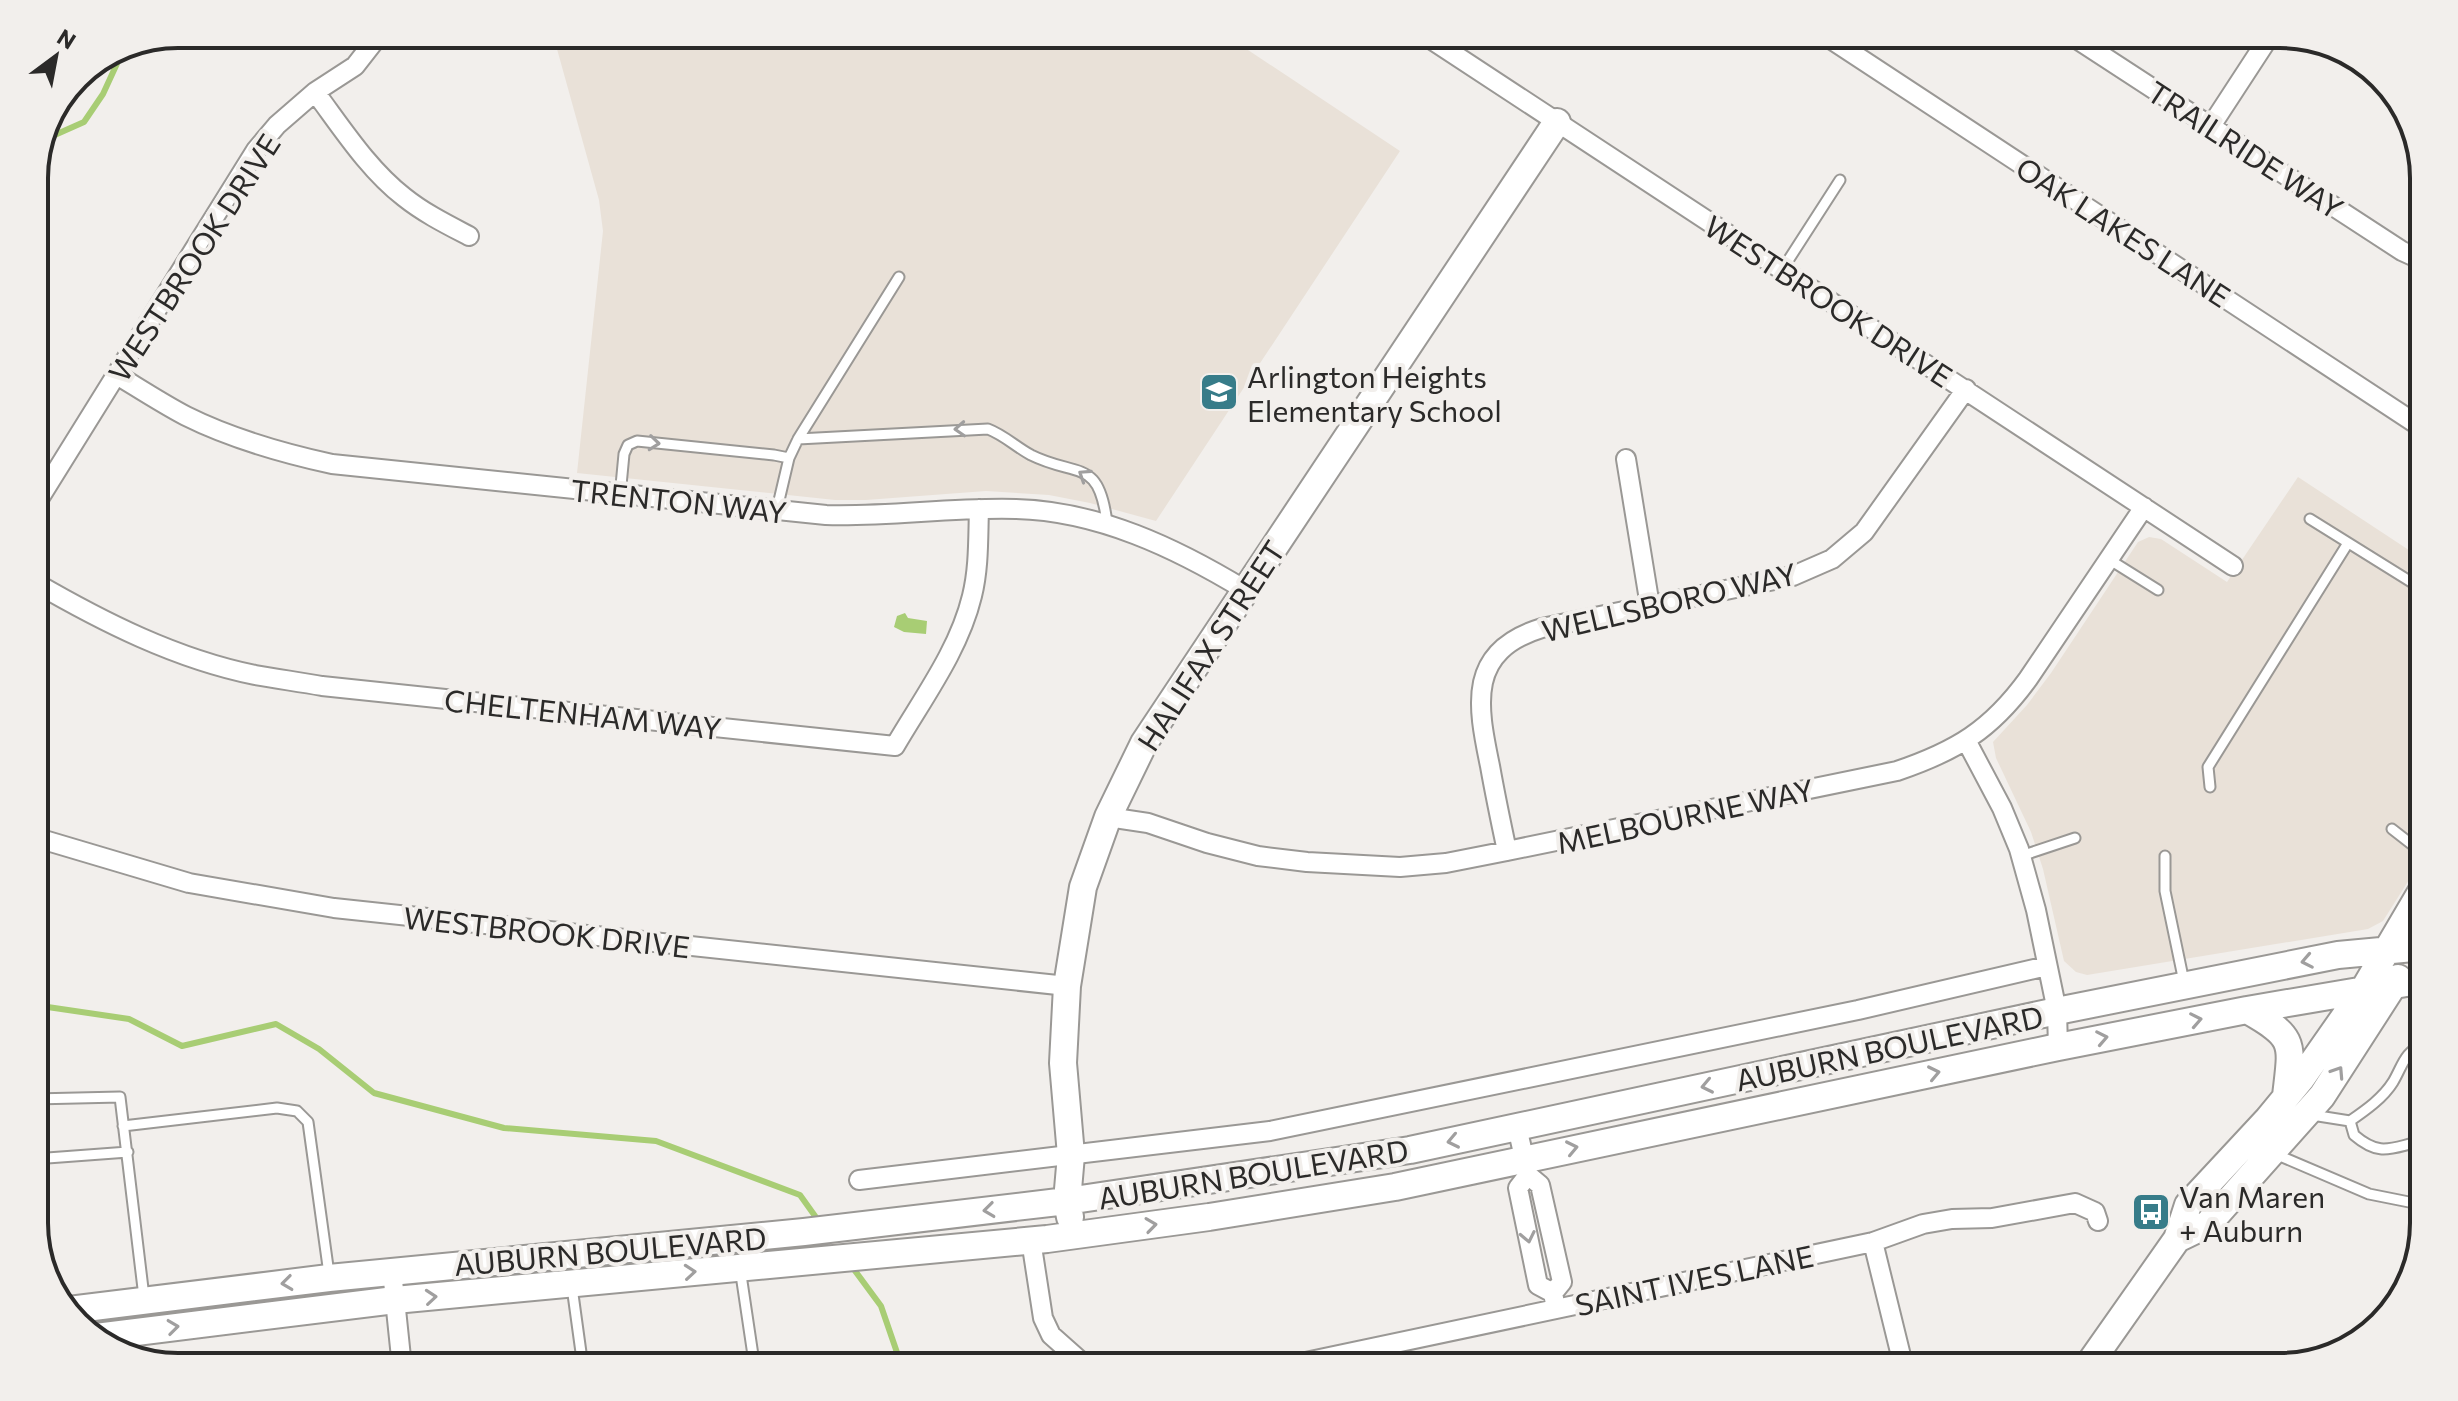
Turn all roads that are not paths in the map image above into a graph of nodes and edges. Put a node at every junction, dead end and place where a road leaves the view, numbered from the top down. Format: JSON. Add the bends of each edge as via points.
{"nodes":[{"id":1,"x":369,"y":48,"type":"edge"},
{"id":2,"x":1444,"y":48,"type":"edge"},
{"id":3,"x":1844,"y":48,"type":"edge"},
{"id":4,"x":2091,"y":48,"type":"edge"},
{"id":5,"x":2262,"y":48,"type":"edge"},
{"id":6,"x":315,"y":92,"type":"junction"},
{"id":7,"x":1557,"y":122,"type":"junction"},
{"id":8,"x":2211,"y":126,"type":"junction"},
{"id":9,"x":1840,"y":180,"type":"dead end"},
{"id":10,"x":469,"y":236,"type":"dead end"},
{"id":11,"x":2410,"y":255,"type":"edge"},
{"id":12,"x":1782,"y":270,"type":"junction"},
{"id":13,"x":899,"y":277,"type":"dead end"},
{"id":14,"x":117,"y":375,"type":"junction"},
{"id":15,"x":1966,"y":389,"type":"junction"},
{"id":16,"x":2410,"y":420,"type":"edge"},
{"id":17,"x":798,"y":439,"type":"junction"},
{"id":18,"x":789,"y":458,"type":"junction"},
{"id":19,"x":1626,"y":459,"type":"dead end"},
{"id":20,"x":48,"y":485,"type":"edge"},
{"id":21,"x":620,"y":496,"type":"junction"},
{"id":22,"x":2144,"y":507,"type":"junction"},
{"id":23,"x":777,"y":509,"type":"junction"},
{"id":24,"x":979,"y":509,"type":"junction"},
{"id":25,"x":2310,"y":519,"type":"dead end"},
{"id":26,"x":1107,"y":523,"type":"junction"},
{"id":27,"x":2348,"y":543,"type":"junction"},
{"id":28,"x":2110,"y":560,"type":"junction"},
{"id":29,"x":2233,"y":566,"type":"dead end"},
{"id":30,"x":2410,"y":581,"type":"edge"},
{"id":31,"x":48,"y":590,"type":"edge"},
{"id":32,"x":1245,"y":590,"type":"junction"},
{"id":33,"x":2158,"y":590,"type":"dead end"},
{"id":34,"x":1650,"y":606,"type":"junction"},
{"id":35,"x":1967,"y":742,"type":"junction"},
{"id":36,"x":2210,"y":787,"type":"dead end"},
{"id":37,"x":1108,"y":817,"type":"junction"},
{"id":38,"x":2392,"y":829,"type":"dead end"},
{"id":39,"x":2075,"y":838,"type":"dead end"},
{"id":40,"x":48,"y":841,"type":"edge"},
{"id":41,"x":2410,"y":843,"type":"edge"},
{"id":42,"x":1507,"y":851,"type":"junction"},
{"id":43,"x":2021,"y":856,"type":"junction"},
{"id":44,"x":2165,"y":856,"type":"dead end"},
{"id":45,"x":2410,"y":910,"type":"edge"},
{"id":46,"x":2410,"y":946,"type":"edge"},
{"id":47,"x":2384,"y":952,"type":"junction"},
{"id":48,"x":2410,"y":960,"type":"edge"},
{"id":49,"x":2047,"y":966,"type":"junction"},
{"id":50,"x":2410,"y":983,"type":"edge"},
{"id":51,"x":1067,"y":986,"type":"junction"},
{"id":52,"x":2184,"y":986,"type":"junction"},
{"id":53,"x":2393,"y":986,"type":"junction"},
{"id":54,"x":2364,"y":989,"type":"junction"},
{"id":55,"x":2247,"y":1010,"type":"junction"},
{"id":56,"x":2057,"y":1011,"type":"junction"},
{"id":57,"x":2058,"y":1047,"type":"junction"},
{"id":58,"x":2410,"y":1052,"type":"edge"},
{"id":59,"x":2286,"y":1096,"type":"junction"},
{"id":60,"x":48,"y":1099,"type":"edge"},
{"id":61,"x":2306,"y":1114,"type":"junction"},
{"id":62,"x":2350,"y":1121,"type":"junction"},
{"id":63,"x":123,"y":1126,"type":"junction"},
{"id":64,"x":1517,"y":1127,"type":"junction"},
{"id":65,"x":2410,"y":1145,"type":"edge"},
{"id":66,"x":128,"y":1152,"type":"junction"},
{"id":67,"x":2272,"y":1153,"type":"junction"},
{"id":68,"x":1071,"y":1155,"type":"junction"},
{"id":69,"x":48,"y":1158,"type":"edge"},
{"id":70,"x":1526,"y":1167,"type":"junction"},
{"id":71,"x":859,"y":1180,"type":"dead end"},
{"id":72,"x":1067,"y":1201,"type":"junction"},
{"id":73,"x":2410,"y":1202,"type":"edge"},
{"id":74,"x":2098,"y":1221,"type":"dead end"},
{"id":75,"x":1074,"y":1236,"type":"junction"},
{"id":76,"x":2177,"y":1239,"type":"junction"},
{"id":77,"x":1031,"y":1240,"type":"junction"},
{"id":78,"x":1873,"y":1242,"type":"junction"},
{"id":79,"x":740,"y":1267,"type":"junction"},
{"id":80,"x":392,"y":1271,"type":"junction"},
{"id":81,"x":329,"y":1278,"type":"junction"},
{"id":82,"x":571,"y":1283,"type":"junction"},
{"id":83,"x":395,"y":1300,"type":"junction"},
{"id":84,"x":145,"y":1301,"type":"junction"},
{"id":85,"x":1554,"y":1301,"type":"junction"},
{"id":86,"x":81,"y":1309,"type":"edge"},
{"id":87,"x":112,"y":1335,"type":"edge"},
{"id":88,"x":1384,"y":1346,"type":"junction"},
{"id":89,"x":401,"y":1353,"type":"edge"},
{"id":90,"x":581,"y":1353,"type":"edge"},
{"id":91,"x":753,"y":1353,"type":"edge"},
{"id":92,"x":1071,"y":1353,"type":"edge"},
{"id":93,"x":1350,"y":1353,"type":"edge"},
{"id":94,"x":1386,"y":1353,"type":"edge"},
{"id":95,"x":1900,"y":1353,"type":"edge"},
{"id":96,"x":2097,"y":1353,"type":"edge"}],
"edges":[{"from":1,"to":6,"type":"street","name":"WESTBROOK DRIVE","via":[[355,66]]},
{"from":2,"to":7,"type":"street","name":"WESTBROOK DRIVE"},
{"from":3,"to":16,"type":"street","name":"OAK LAKES LANE"},
{"from":4,"to":8,"type":"street","name":"TRAILRIDE WAY"},
{"from":5,"to":8,"type":"street"},
{"from":6,"to":10,"type":"street","via":[[384,180],[428,214]]},
{"from":6,"to":14,"type":"street","name":"WESTBROOK DRIVE","via":[[256,150]]},
{"from":7,"to":12,"type":"street","name":"WESTBROOK DRIVE"},
{"from":7,"to":32,"type":"main road","name":"HALIFAX STREET"},
{"from":8,"to":11,"type":"street","name":"TRAILRIDE WAY"},
{"from":9,"to":12,"type":"lane"},
{"from":12,"to":15,"type":"street","name":"WESTBROOK DRIVE"},
{"from":13,"to":17,"type":"lane"},
{"from":14,"to":20,"type":"street","name":"WESTBROOK DRIVE"},
{"from":14,"to":21,"type":"street","name":"TRENTON WAY","via":[[186,416],[287,454],[332,464]]},
{"from":15,"to":22,"type":"street","name":"WESTBROOK DRIVE"},
{"from":15,"to":34,"type":"street","name":"WELLSBORO WAY","via":[[1864,532],[1832,559],[1793,576]]},
{"from":17,"to":18,"type":"lane"},
{"from":26,"to":17,"type":"lane","one_way":true,"via":[[1104,497],[1087,476],[1031,455],[988,429]]},
{"from":21,"to":18,"type":"lane","one_way":true,"via":[[624,454],[637,441]]},
{"from":18,"to":23,"type":"lane"},
{"from":19,"to":34,"type":"street"},
{"from":21,"to":23,"type":"street","name":"TRENTON WAY"},
{"from":22,"to":28,"type":"street","name":"MELBOURNE WAY"},
{"from":22,"to":29,"type":"street","name":"WESTBROOK DRIVE"},
{"from":23,"to":24,"type":"street","name":"TRENTON WAY","via":[[868,516]]},
{"from":24,"to":26,"type":"street","name":"TRENTON WAY","via":[[1047,512]]},
{"from":24,"to":31,"type":"street","name":"CHELTENHAM WAY","via":[[977,569],[963,626],[895,746],[322,686],[252,674],[139,637]]},
{"from":25,"to":27,"type":"lane"},
{"from":26,"to":32,"type":"street","name":"TRENTON WAY"},
{"from":27,"to":30,"type":"lane"},
{"from":27,"to":36,"type":"lane","via":[[2208,767]]},
{"from":28,"to":33,"type":"lane"},
{"from":28,"to":35,"type":"street","name":"MELBOURNE WAY","via":[[2018,693]]},
{"from":32,"to":37,"type":"main road","name":"HALIFAX STREET","via":[[1144,743]]},
{"from":34,"to":42,"type":"street","name":"WELLSBORO WAY","via":[[1529,632],[1505,646],[1488,668],[1479,707]]},
{"from":35,"to":42,"type":"street","name":"MELBOURNE WAY","via":[[1897,771]]},
{"from":35,"to":43,"type":"street"},
{"from":37,"to":42,"type":"street","name":"MELBOURNE WAY","via":[[1148,823],[1258,856],[1307,862],[1400,867]]},
{"from":37,"to":51,"type":"main road","name":"HALIFAX STREET","via":[[1083,887]]},
{"from":38,"to":41,"type":"lane"},
{"from":39,"to":43,"type":"lane"},
{"from":40,"to":51,"type":"street","name":"WESTBROOK DRIVE","via":[[189,883],[334,908]]},
{"from":43,"to":49,"type":"street"},
{"from":44,"to":52,"type":"lane","via":[[2165,891]]},
{"from":45,"to":47,"type":"main road"},
{"from":46,"to":47,"type":"main road","name":"AUBURN BOULEVARD"},
{"from":47,"to":52,"type":"main road","name":"AUBURN BOULEVARD","one_way":true,"via":[[2338,955]]},
{"from":47,"to":54,"type":"main road"},
{"from":48,"to":53,"type":"main road"},
{"from":49,"to":56,"type":"street"},
{"from":49,"to":68,"type":"street","via":[[1828,1017],[1270,1131]]},
{"from":50,"to":53,"type":"main road","name":"AUBURN BOULEVARD"},
{"from":51,"to":68,"type":"main road","name":"HALIFAX STREET","via":[[1063,1063]]},
{"from":52,"to":56,"type":"main road","name":"AUBURN BOULEVARD"},
{"from":53,"to":54,"type":"main road","name":"AUBURN BOULEVARD"},
{"from":61,"to":53,"type":"main road","one_way":true},
{"from":54,"to":55,"type":"main road","name":"AUBURN BOULEVARD"},
{"from":54,"to":59,"type":"main road"},
{"from":57,"to":55,"type":"main road","name":"AUBURN BOULEVARD","one_way":true},
{"from":55,"to":59,"type":"main road","via":[[2276,1026],[2291,1049]]},
{"from":56,"to":57,"type":"street"},
{"from":56,"to":64,"type":"main road","name":"AUBURN BOULEVARD","one_way":true},
{"from":70,"to":57,"type":"main road","name":"AUBURN BOULEVARD","one_way":true},
{"from":58,"to":62,"type":"lane","via":[[2393,1082]]},
{"from":59,"to":76,"type":"main road","via":[[2188,1205]]},
{"from":60,"to":63,"type":"lane","via":[[120,1097]]},
{"from":61,"to":62,"type":"lane"},
{"from":61,"to":67,"type":"main road"},
{"from":62,"to":65,"type":"lane","via":[[2354,1135],[2376,1149]]},
{"from":63,"to":66,"type":"lane"},
{"from":63,"to":81,"type":"lane","via":[[277,1108],[297,1111],[308,1122]]},
{"from":64,"to":70,"type":"street"},
{"from":64,"to":72,"type":"main road","name":"AUBURN BOULEVARD","one_way":true,"via":[[1410,1150]]},
{"from":66,"to":69,"type":"lane"},
{"from":66,"to":84,"type":"lane"},
{"from":67,"to":73,"type":"lane","via":[[2369,1194]]},
{"from":67,"to":76,"type":"main road","via":[[2208,1224]]},
{"from":68,"to":71,"type":"street"},
{"from":68,"to":72,"type":"main road","name":"HALIFAX STREET"},
{"from":75,"to":70,"type":"main road","name":"AUBURN BOULEVARD","one_way":true},
{"from":70,"to":85,"type":"street","via":[[1518,1188],[1538,1285]]},
{"from":72,"to":75,"type":"main road","name":"HALIFAX STREET"},
{"from":72,"to":80,"type":"main road","name":"AUBURN BOULEVARD","one_way":true},
{"from":74,"to":78,"type":"street","name":"SAINT IVES LANE","via":[[2095,1212],[2075,1203],[1923,1224]]},
{"from":75,"to":77,"type":"main road","name":"AUBURN BOULEVARD"},
{"from":76,"to":96,"type":"main road"},
{"from":77,"to":79,"type":"main road","name":"AUBURN BOULEVARD"},
{"from":77,"to":92,"type":"street","via":[[1043,1318],[1051,1335]]},
{"from":78,"to":85,"type":"street","name":"SAINT IVES LANE"},
{"from":78,"to":95,"type":"street"},
{"from":82,"to":79,"type":"main road","name":"AUBURN BOULEVARD","one_way":true},
{"from":79,"to":91,"type":"lane"},
{"from":80,"to":81,"type":"main road","name":"AUBURN BOULEVARD"},
{"from":80,"to":83,"type":"street"},
{"from":81,"to":84,"type":"main road","name":"AUBURN BOULEVARD","one_way":true},
{"from":83,"to":82,"type":"main road","name":"AUBURN BOULEVARD","one_way":true},
{"from":82,"to":90,"type":"lane"},
{"from":87,"to":83,"type":"main road","name":"AUBURN BOULEVARD","one_way":true},
{"from":83,"to":89,"type":"street"},
{"from":84,"to":86,"type":"main road","name":"AUBURN BOULEVARD"},
{"from":85,"to":88,"type":"street","name":"SAINT IVES LANE"},
{"from":88,"to":93,"type":"street","name":"SAINT IVES LANE"},
{"from":88,"to":94,"type":"street"}]}
